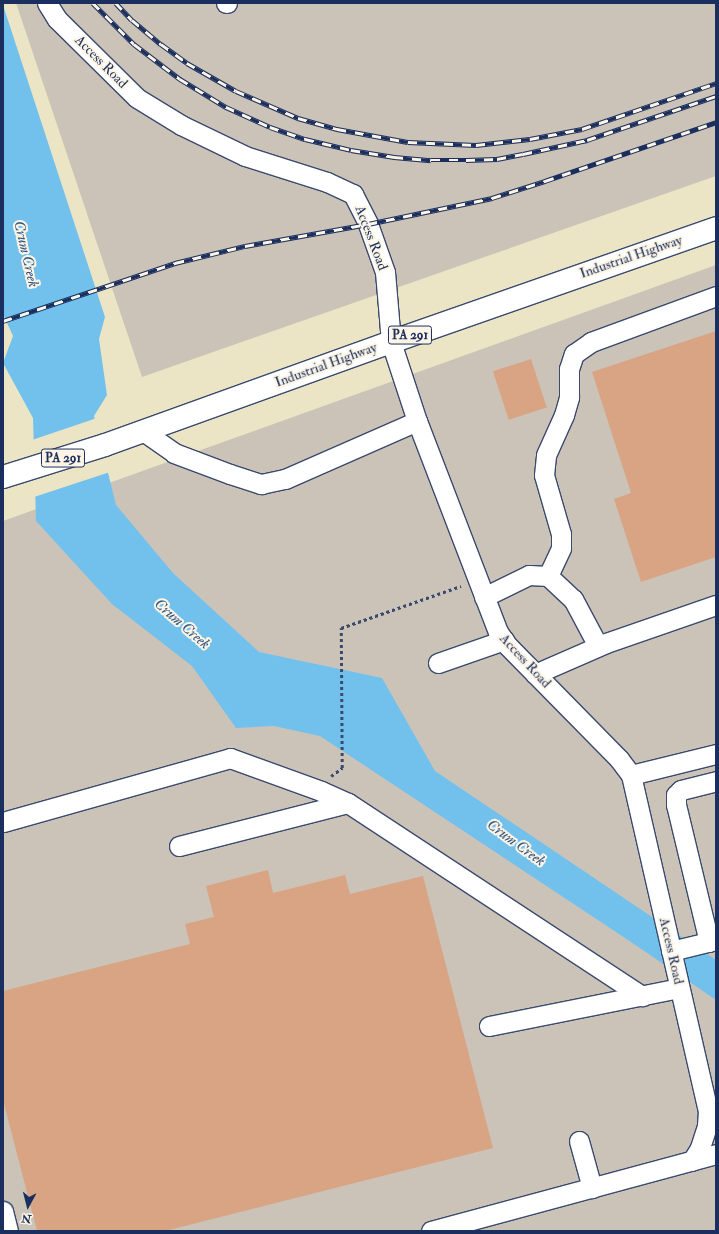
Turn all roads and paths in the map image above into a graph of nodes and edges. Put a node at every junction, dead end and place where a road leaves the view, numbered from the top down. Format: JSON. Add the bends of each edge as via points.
{"nodes":[{"id":1,"x":47,"y":3,"type":"edge"},
{"id":2,"x":716,"y":228,"type":"edge"},
{"id":3,"x":716,"y":296,"type":"edge"},
{"id":4,"x":391,"y":342,"type":"junction"},
{"id":5,"x":417,"y":421,"type":"junction"},
{"id":6,"x":143,"y":431,"type":"junction"},
{"id":7,"x":12,"y":475,"type":"edge"},
{"id":8,"x":548,"y":576,"type":"junction"},
{"id":9,"x":464,"y":586,"type":"dead end"},
{"id":10,"x":484,"y":597,"type":"junction"},
{"id":11,"x":716,"y":605,"type":"edge"},
{"id":12,"x":504,"y":640,"type":"junction"},
{"id":13,"x":598,"y":646,"type":"junction"},
{"id":14,"x":438,"y":663,"type":"dead end"},
{"id":15,"x":536,"y":674,"type":"junction"},
{"id":16,"x":716,"y":754,"type":"edge"},
{"id":17,"x":342,"y":764,"type":"dead end"},
{"id":18,"x":631,"y":775,"type":"junction"},
{"id":19,"x":716,"y":782,"type":"edge"},
{"id":20,"x":348,"y":803,"type":"junction"},
{"id":21,"x":3,"y":822,"type":"edge"},
{"id":22,"x":179,"y":846,"type":"dead end"},
{"id":23,"x":712,"y":941,"type":"edge"},
{"id":24,"x":671,"y":951,"type":"junction"},
{"id":25,"x":679,"y":988,"type":"junction"},
{"id":26,"x":642,"y":996,"type":"junction"},
{"id":27,"x":489,"y":1026,"type":"dead end"},
{"id":28,"x":579,"y":1141,"type":"dead end"},
{"id":29,"x":716,"y":1154,"type":"edge"},
{"id":30,"x":692,"y":1161,"type":"junction"},
{"id":31,"x":592,"y":1188,"type":"junction"},
{"id":32,"x":3,"y":1211,"type":"edge"},
{"id":33,"x":476,"y":1225,"type":"edge"},
{"id":34,"x":8,"y":1231,"type":"edge"},
{"id":35,"x":431,"y":1231,"type":"edge"}],
"edges":[{"from":1,"to":4,"type":"lane","name":"Access Road","via":[[57,19],[137,98],[181,125],[245,156],[327,182],[353,194],[368,224],[385,272]]},
{"from":2,"to":4,"type":"main road","name":"Industrial Highway","number":"PA 291"},
{"from":3,"to":8,"type":"lane","via":[[591,342],[574,354],[569,369],[569,397],[546,455],[544,475],[561,534],[560,548]]},
{"from":4,"to":5,"type":"lane","name":"Access Road"},
{"from":4,"to":6,"type":"main road","name":"Industrial Highway","number":"PA 291"},
{"from":5,"to":6,"type":"lane","via":[[285,479],[261,484],[174,453]]},
{"from":5,"to":10,"type":"lane","name":"Access Road"},
{"from":6,"to":7,"type":"main road","name":"Industrial Highway","number":"PA 291"},
{"from":8,"to":10,"type":"lane","via":[[529,575]]},
{"from":8,"to":13,"type":"lane","via":[[573,599]]},
{"from":9,"to":17,"type":"path","via":[[341,628]]},
{"from":10,"to":12,"type":"lane","name":"Access Road","via":[[498,632]]},
{"from":11,"to":13,"type":"lane"},
{"from":12,"to":14,"type":"lane"},
{"from":12,"to":15,"type":"lane","name":"Access Road"},
{"from":13,"to":15,"type":"lane"},
{"from":15,"to":18,"type":"lane","name":"Access Road","via":[[619,759]]},
{"from":16,"to":18,"type":"lane"},
{"from":18,"to":24,"type":"lane","name":"Access Road"},
{"from":19,"to":23,"type":"lane","via":[[681,790],[676,795],[676,805]]},
{"from":20,"to":21,"type":"lane","via":[[230,758]]},
{"from":20,"to":22,"type":"lane"},
{"from":20,"to":26,"type":"lane"},
{"from":23,"to":24,"type":"lane"},
{"from":24,"to":25,"type":"lane","name":"Access Road"},
{"from":25,"to":26,"type":"lane"},
{"from":25,"to":30,"type":"lane","name":"Access Road","via":[[708,1111],[707,1126],[700,1148]]},
{"from":26,"to":27,"type":"lane"},
{"from":28,"to":31,"type":"lane"},
{"from":29,"to":30,"type":"lane"},
{"from":30,"to":31,"type":"lane"},
{"from":31,"to":33,"type":"lane"},
{"from":32,"to":34,"type":"lane"},
{"from":33,"to":35,"type":"lane"}]}
